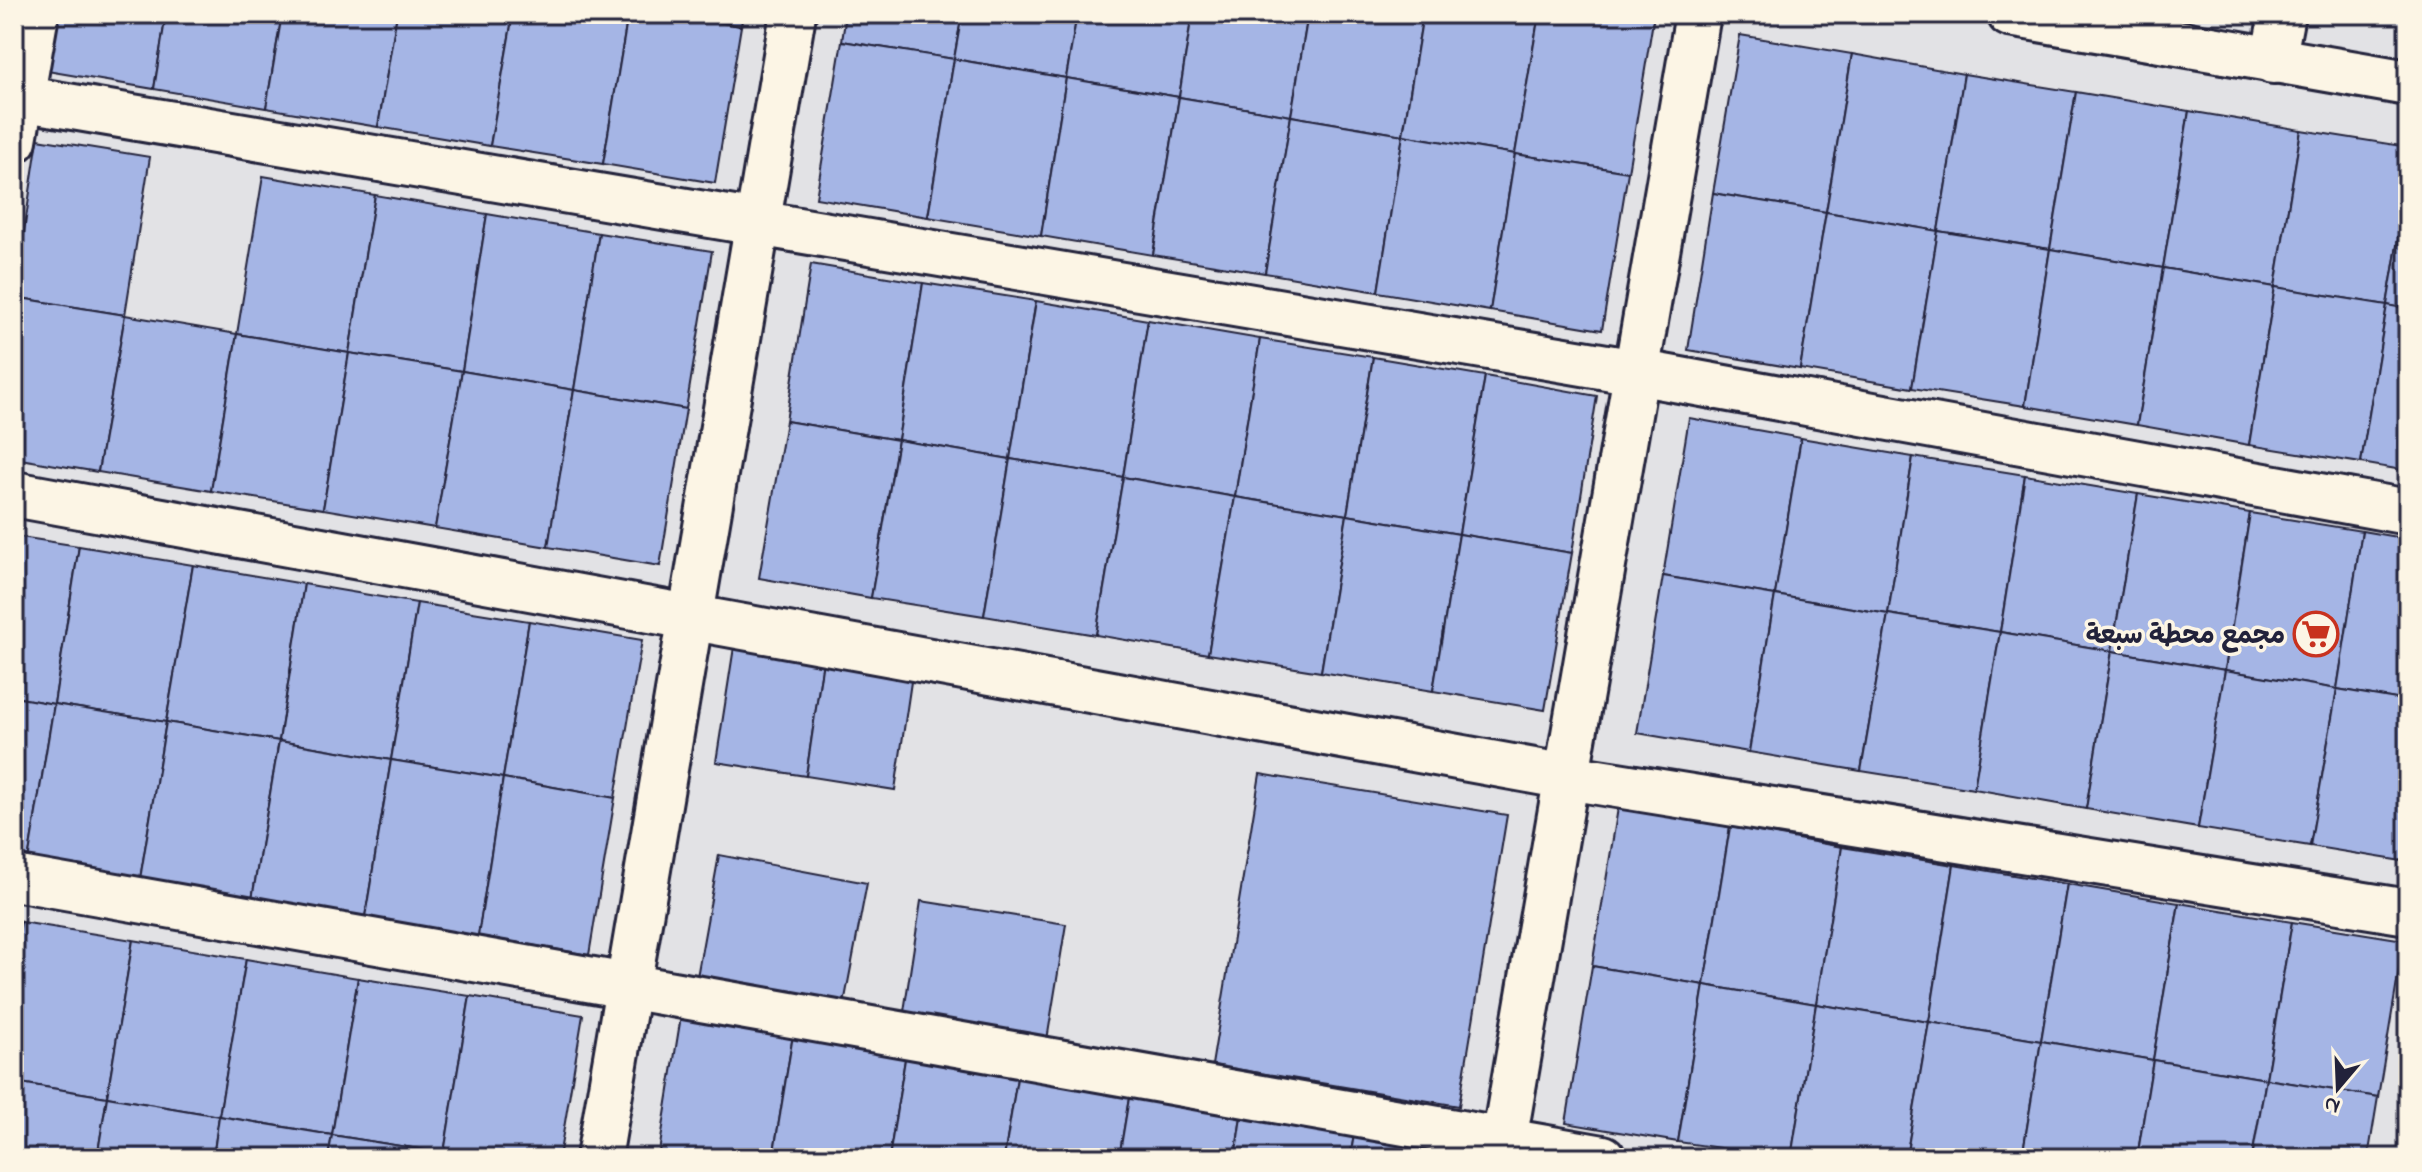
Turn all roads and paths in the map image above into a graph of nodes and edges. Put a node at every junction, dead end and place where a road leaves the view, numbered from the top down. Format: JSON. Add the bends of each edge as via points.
{"nodes":[{"id":1,"x":36,"y":14,"type":"edge"},
{"id":2,"x":793,"y":14,"type":"edge"},
{"id":3,"x":1698,"y":14,"type":"edge"},
{"id":4,"x":2010,"y":14,"type":"edge"},
{"id":5,"x":2282,"y":14,"type":"edge"},
{"id":6,"x":2273,"y":61,"type":"junction"},
{"id":7,"x":2408,"y":83,"type":"edge"},
{"id":8,"x":18,"y":98,"type":"edge"},
{"id":9,"x":14,"y":140,"type":"edge"},
{"id":10,"x":758,"y":223,"type":"junction"},
{"id":11,"x":1636,"y":372,"type":"junction"},
{"id":12,"x":14,"y":494,"type":"edge"},
{"id":13,"x":2408,"y":512,"type":"edge"},
{"id":14,"x":691,"y":616,"type":"junction"},
{"id":15,"x":1567,"y":777,"type":"junction"},
{"id":16,"x":14,"y":878,"type":"edge"},
{"id":17,"x":2408,"y":912,"type":"edge"},
{"id":18,"x":628,"y":987,"type":"junction"},
{"id":19,"x":1503,"y":1149,"type":"edge"},
{"id":20,"x":599,"y":1158,"type":"edge"},
{"id":21,"x":1603,"y":1158,"type":"edge"}],
"edges":[{"from":1,"to":8,"type":"street"},
{"from":2,"to":10,"type":"street"},
{"from":3,"to":11,"type":"street"},
{"from":4,"to":6,"type":"street"},
{"from":5,"to":6,"type":"street"},
{"from":6,"to":7,"type":"street"},
{"from":8,"to":9,"type":"street"},
{"from":8,"to":10,"type":"street"},
{"from":10,"to":11,"type":"street"},
{"from":10,"to":14,"type":"street"},
{"from":11,"to":13,"type":"street"},
{"from":11,"to":15,"type":"street"},
{"from":12,"to":14,"type":"street"},
{"from":14,"to":15,"type":"street"},
{"from":14,"to":18,"type":"street"},
{"from":15,"to":17,"type":"street"},
{"from":15,"to":19,"type":"street"},
{"from":16,"to":18,"type":"street"},
{"from":18,"to":19,"type":"street"},
{"from":18,"to":20,"type":"street"},
{"from":19,"to":21,"type":"street"}]}
